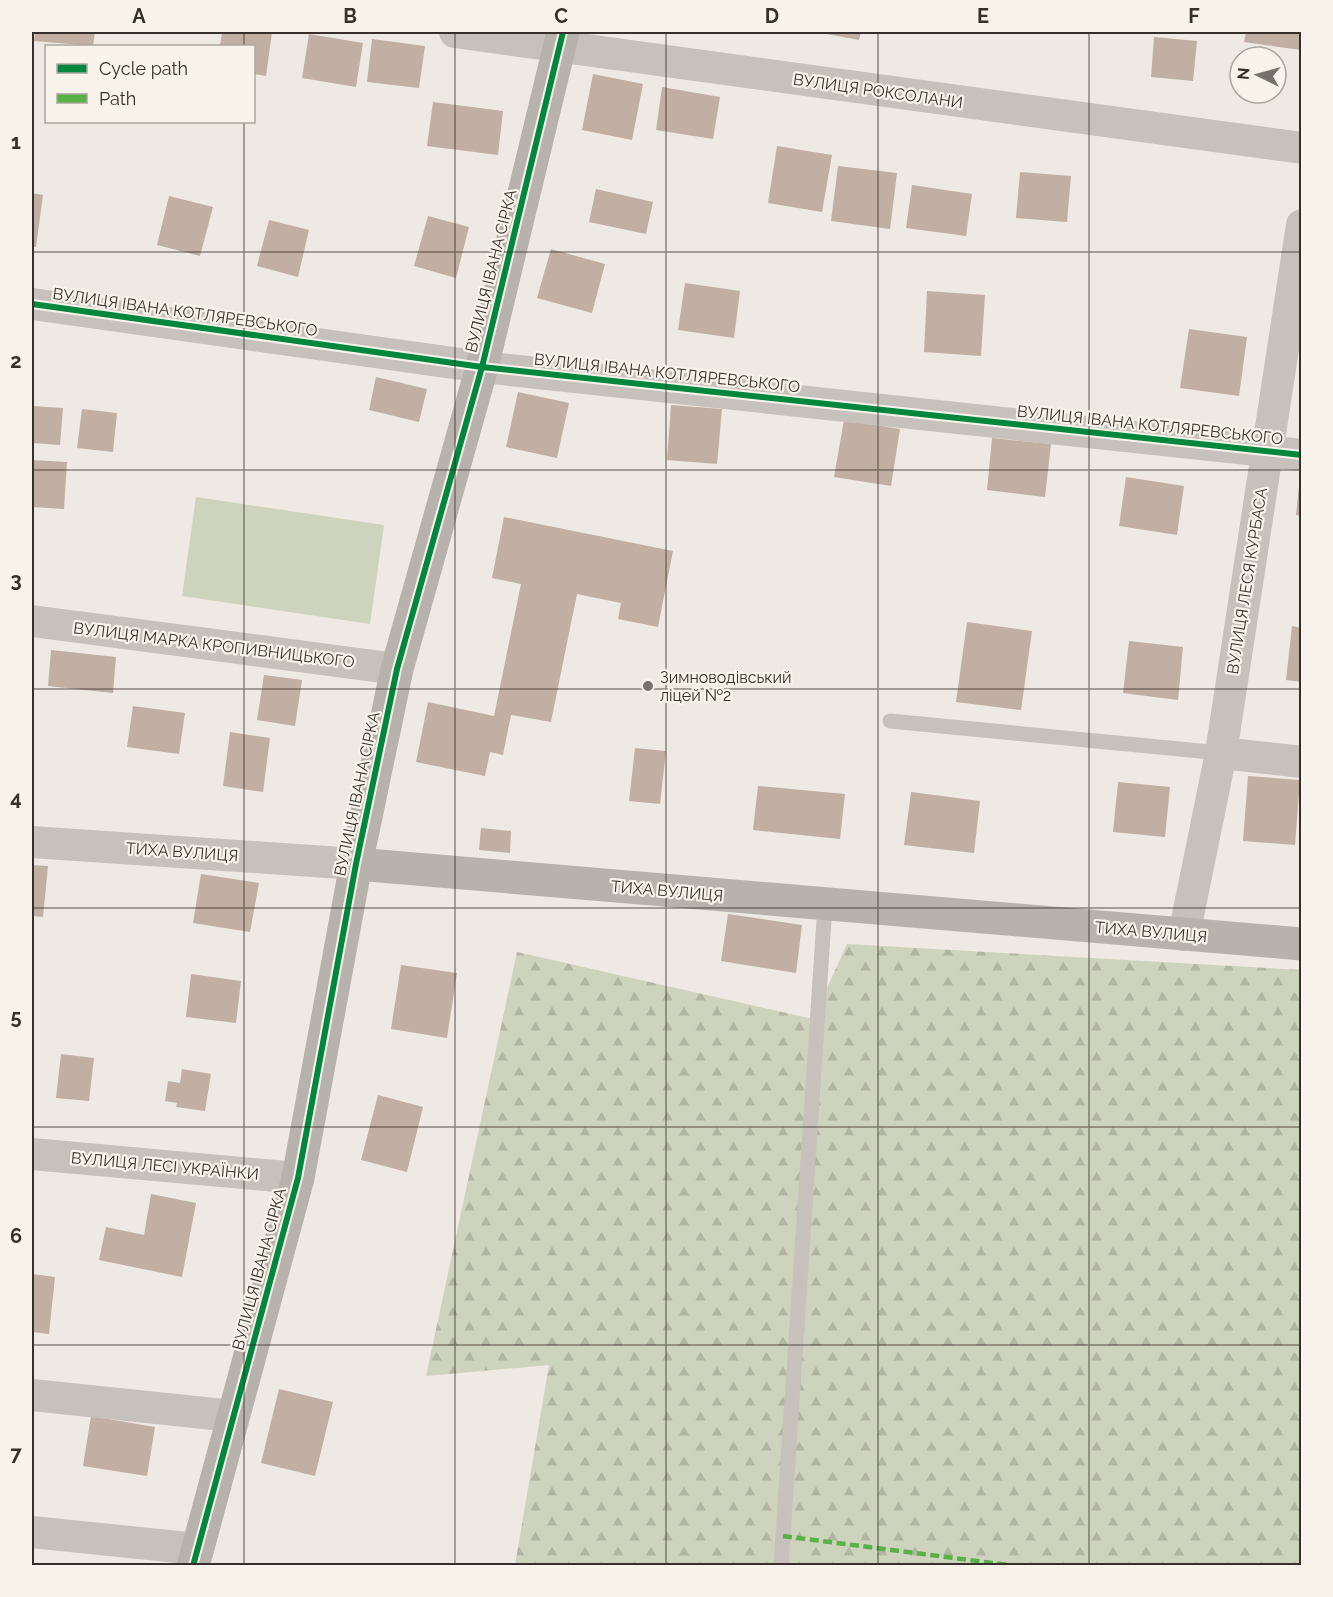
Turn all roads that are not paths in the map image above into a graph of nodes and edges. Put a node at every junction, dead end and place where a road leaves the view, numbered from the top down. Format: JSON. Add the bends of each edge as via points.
{"nodes":[{"id":1,"x":455,"y":32,"type":"edge"},
{"id":2,"x":562,"y":39,"type":"edge"},
{"id":3,"x":1302,"y":148,"type":"edge"},
{"id":4,"x":1302,"y":225,"type":"edge"},
{"id":5,"x":32,"y":304,"type":"edge"},
{"id":6,"x":482,"y":367,"type":"junction"},
{"id":7,"x":1267,"y":451,"type":"junction"},
{"id":8,"x":1302,"y":455,"type":"edge"},
{"id":9,"x":32,"y":621,"type":"edge"},
{"id":10,"x":397,"y":669,"type":"junction"},
{"id":11,"x":890,"y":721,"type":"dead end"},
{"id":12,"x":1221,"y":753,"type":"junction"},
{"id":13,"x":1302,"y":762,"type":"edge"},
{"id":14,"x":32,"y":842,"type":"edge"},
{"id":15,"x":356,"y":864,"type":"junction"},
{"id":16,"x":825,"y":904,"type":"junction"},
{"id":17,"x":1184,"y":935,"type":"junction"},
{"id":18,"x":1302,"y":944,"type":"edge"},
{"id":19,"x":32,"y":1154,"type":"edge"},
{"id":20,"x":298,"y":1178,"type":"junction"},
{"id":21,"x":32,"y":1395,"type":"edge"},
{"id":22,"x":233,"y":1416,"type":"junction"},
{"id":23,"x":32,"y":1532,"type":"edge"},
{"id":24,"x":196,"y":1557,"type":"edge"},
{"id":25,"x":781,"y":1566,"type":"edge"}],
"edges":[{"from":1,"to":2,"type":"street","name":"ВУЛИЦЯ РОКСОЛАНИ"},
{"from":2,"to":3,"type":"street","name":"ВУЛИЦЯ РОКСОЛАНИ"},
{"from":2,"to":6,"type":"street","name":"ВУЛИЦЯ ІВАНА СІРКА"},
{"from":4,"to":7,"type":"street","name":"ВУЛИЦЯ ЛЕСЯ КУРБАСА"},
{"from":5,"to":6,"type":"street","name":"ВУЛИЦЯ ІВАНА КОТЛЯРЕВСЬКОГО"},
{"from":6,"to":7,"type":"street","name":"ВУЛИЦЯ ІВАНА КОТЛЯРЕВСЬКОГО"},
{"from":6,"to":10,"type":"street","name":"ВУЛИЦЯ ІВАНА СІРКА"},
{"from":7,"to":8,"type":"street","name":"ВУЛИЦЯ ІВАНА КОТЛЯРЕВСЬКОГО"},
{"from":7,"to":12,"type":"street","name":"ВУЛИЦЯ ЛЕСЯ КУРБАСА"},
{"from":9,"to":10,"type":"street","name":"ВУЛИЦЯ МАРКА КРОПИВНИЦЬКОГО"},
{"from":10,"to":15,"type":"street","name":"ВУЛИЦЯ ІВАНА СІРКА"},
{"from":11,"to":12,"type":"lane"},
{"from":12,"to":13,"type":"street"},
{"from":12,"to":17,"type":"street","name":"ВУЛИЦЯ ЛЕСЯ КУРБАСА"},
{"from":14,"to":15,"type":"street","name":"ТИХА ВУЛИЦЯ"},
{"from":15,"to":16,"type":"street","name":"ТИХА ВУЛИЦЯ"},
{"from":15,"to":20,"type":"street","name":"ВУЛИЦЯ ІВАНА СІРКА"},
{"from":16,"to":17,"type":"street","name":"ТИХА ВУЛИЦЯ"},
{"from":16,"to":25,"type":"lane"},
{"from":17,"to":18,"type":"street","name":"ТИХА ВУЛИЦЯ"},
{"from":19,"to":20,"type":"street","name":"ВУЛИЦЯ ЛЕСІ УКРАЇНКИ"},
{"from":20,"to":22,"type":"street","name":"ВУЛИЦЯ ІВАНА СІРКА"},
{"from":21,"to":22,"type":"street"},
{"from":22,"to":24,"type":"street","name":"ВУЛИЦЯ ІВАНА СІРКА"},
{"from":23,"to":24,"type":"street"}]}
